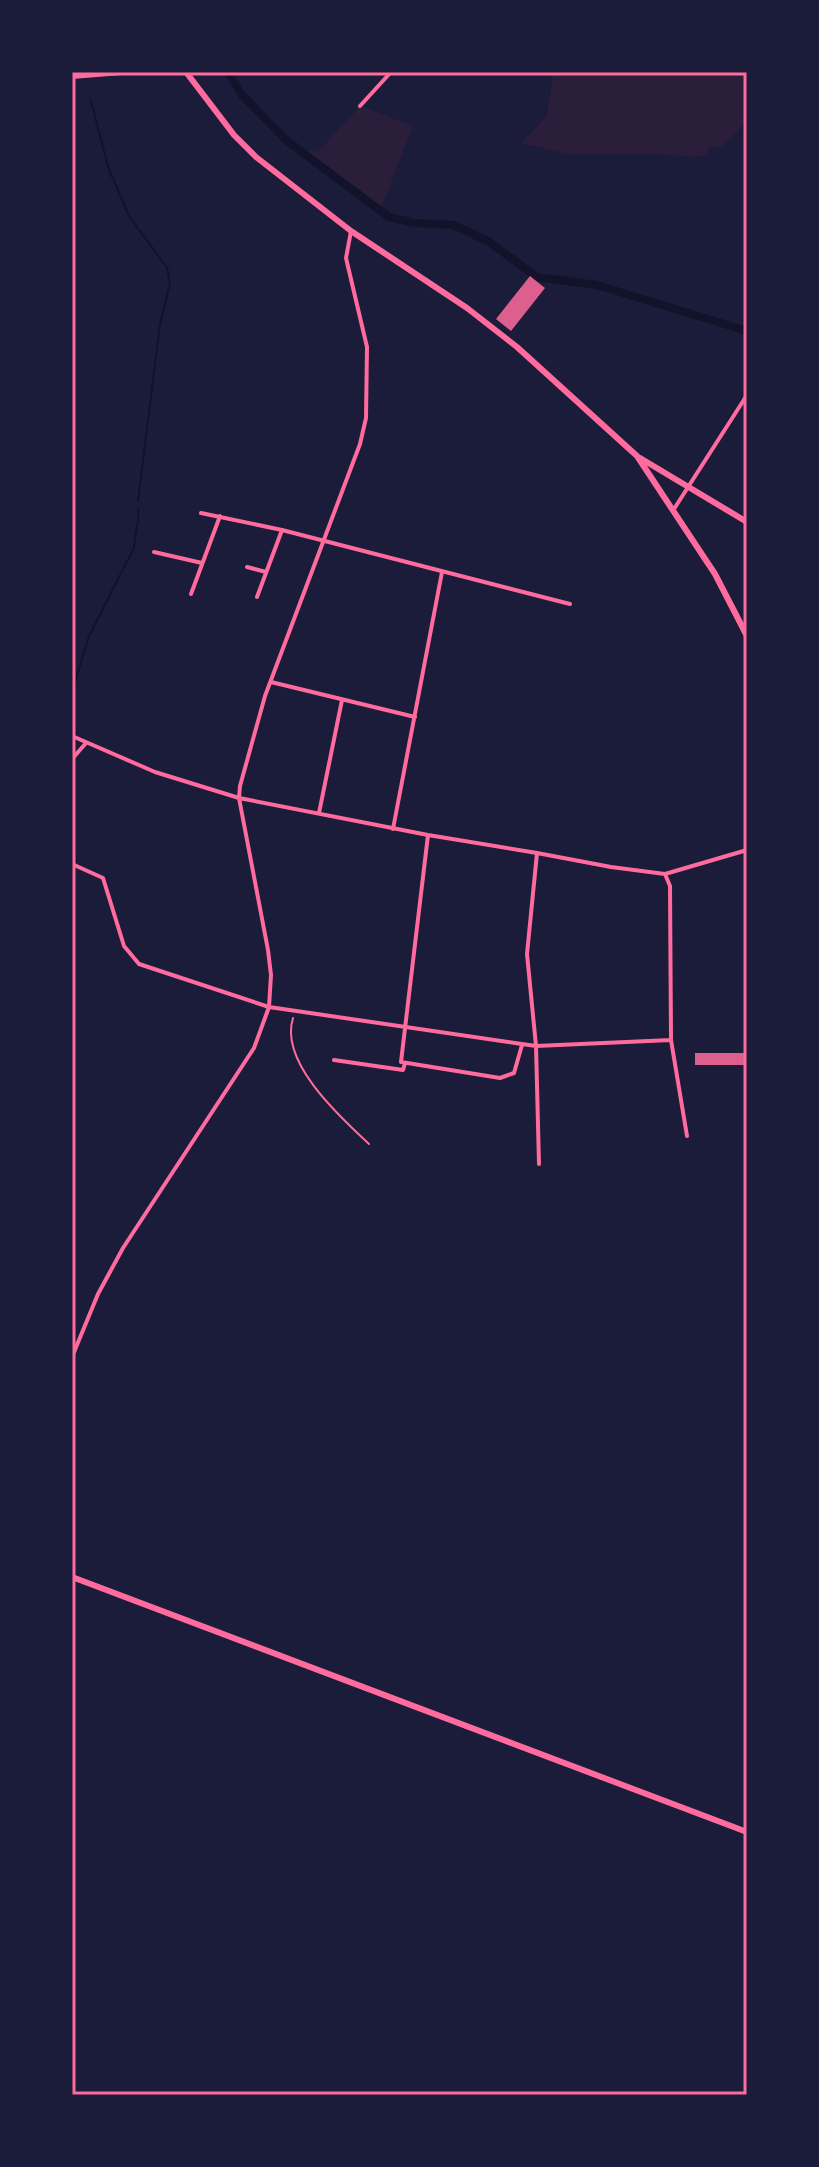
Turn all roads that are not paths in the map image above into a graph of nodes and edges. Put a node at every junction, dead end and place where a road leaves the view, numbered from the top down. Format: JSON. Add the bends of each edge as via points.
{"nodes":[{"id":1,"x":134,"y":72,"type":"edge"},
{"id":2,"x":186,"y":72,"type":"edge"},
{"id":3,"x":391,"y":72,"type":"edge"},
{"id":4,"x":72,"y":77,"type":"edge"},
{"id":5,"x":360,"y":106,"type":"dead end"},
{"id":6,"x":351,"y":231,"type":"junction"},
{"id":7,"x":747,"y":395,"type":"edge"},
{"id":8,"x":637,"y":456,"type":"junction"},
{"id":9,"x":689,"y":487,"type":"junction"},
{"id":10,"x":674,"y":509,"type":"junction"},
{"id":11,"x":201,"y":513,"type":"dead end"},
{"id":12,"x":220,"y":516,"type":"junction"},
{"id":13,"x":747,"y":522,"type":"edge"},
{"id":14,"x":282,"y":530,"type":"junction"},
{"id":15,"x":323,"y":541,"type":"junction"},
{"id":16,"x":154,"y":552,"type":"dead end"},
{"id":17,"x":202,"y":563,"type":"junction"},
{"id":18,"x":247,"y":567,"type":"dead end"},
{"id":19,"x":266,"y":572,"type":"junction"},
{"id":20,"x":442,"y":572,"type":"junction"},
{"id":21,"x":191,"y":594,"type":"dead end"},
{"id":22,"x":257,"y":597,"type":"dead end"},
{"id":23,"x":570,"y":604,"type":"dead end"},
{"id":24,"x":747,"y":636,"type":"edge"},
{"id":25,"x":271,"y":682,"type":"junction"},
{"id":26,"x":342,"y":700,"type":"junction"},
{"id":27,"x":415,"y":717,"type":"junction"},
{"id":28,"x":72,"y":736,"type":"edge"},
{"id":29,"x":86,"y":743,"type":"junction"},
{"id":30,"x":72,"y":759,"type":"edge"},
{"id":31,"x":239,"y":798,"type":"junction"},
{"id":32,"x":319,"y":813,"type":"junction"},
{"id":33,"x":393,"y":829,"type":"junction"},
{"id":34,"x":428,"y":835,"type":"junction"},
{"id":35,"x":747,"y":850,"type":"edge"},
{"id":36,"x":537,"y":853,"type":"junction"},
{"id":37,"x":72,"y":864,"type":"edge"},
{"id":38,"x":665,"y":874,"type":"junction"},
{"id":39,"x":269,"y":1007,"type":"junction"},
{"id":40,"x":405,"y":1027,"type":"junction"},
{"id":41,"x":671,"y":1040,"type":"junction"},
{"id":42,"x":522,"y":1044,"type":"junction"},
{"id":43,"x":536,"y":1046,"type":"junction"},
{"id":44,"x":334,"y":1060,"type":"dead end"},
{"id":45,"x":405,"y":1063,"type":"junction"},
{"id":46,"x":687,"y":1136,"type":"dead end"},
{"id":47,"x":539,"y":1164,"type":"dead end"},
{"id":48,"x":72,"y":1357,"type":"edge"},
{"id":49,"x":72,"y":1577,"type":"edge"},
{"id":50,"x":747,"y":1832,"type":"edge"}],
"edges":[{"from":1,"to":4,"type":"street"},
{"from":2,"to":6,"type":"street","via":[[256,157]]},
{"from":3,"to":5,"type":"street"},
{"from":6,"to":8,"type":"street","via":[[517,347]]},
{"from":6,"to":15,"type":"street","via":[[346,258],[365,334],[366,418]]},
{"from":7,"to":9,"type":"street"},
{"from":8,"to":9,"type":"street"},
{"from":8,"to":10,"type":"street"},
{"from":9,"to":10,"type":"street"},
{"from":9,"to":13,"type":"street"},
{"from":10,"to":24,"type":"street"},
{"from":11,"to":12,"type":"street"},
{"from":12,"to":14,"type":"street"},
{"from":12,"to":17,"type":"street"},
{"from":14,"to":15,"type":"street"},
{"from":14,"to":19,"type":"street"},
{"from":15,"to":20,"type":"street"},
{"from":15,"to":25,"type":"street"},
{"from":16,"to":17,"type":"street"},
{"from":17,"to":21,"type":"street"},
{"from":18,"to":19,"type":"street"},
{"from":19,"to":22,"type":"street"},
{"from":20,"to":23,"type":"street"},
{"from":20,"to":27,"type":"street"},
{"from":25,"to":26,"type":"street"},
{"from":25,"to":31,"type":"street"},
{"from":26,"to":27,"type":"street"},
{"from":26,"to":32,"type":"street"},
{"from":27,"to":33,"type":"street"},
{"from":28,"to":29,"type":"street"},
{"from":29,"to":30,"type":"street"},
{"from":29,"to":31,"type":"street"},
{"from":31,"to":32,"type":"street"},
{"from":31,"to":39,"type":"street","via":[[268,950]]},
{"from":32,"to":33,"type":"street"},
{"from":33,"to":34,"type":"street"},
{"from":34,"to":36,"type":"street"},
{"from":34,"to":40,"type":"street"},
{"from":35,"to":38,"type":"street"},
{"from":36,"to":38,"type":"street"},
{"from":36,"to":43,"type":"street","via":[[527,954]]},
{"from":37,"to":39,"type":"street","via":[[103,878],[124,946],[139,964]]},
{"from":38,"to":41,"type":"street","via":[[670,886]]},
{"from":39,"to":40,"type":"street"},
{"from":39,"to":48,"type":"street","via":[[254,1048],[123,1248]]},
{"from":40,"to":42,"type":"street"},
{"from":40,"to":45,"type":"street"},
{"from":41,"to":43,"type":"street"},
{"from":41,"to":46,"type":"street"},
{"from":42,"to":43,"type":"street"},
{"from":42,"to":45,"type":"street","via":[[514,1073],[500,1078]]},
{"from":43,"to":47,"type":"street"},
{"from":44,"to":45,"type":"street","via":[[403,1070]]},
{"from":49,"to":50,"type":"street"}]}
